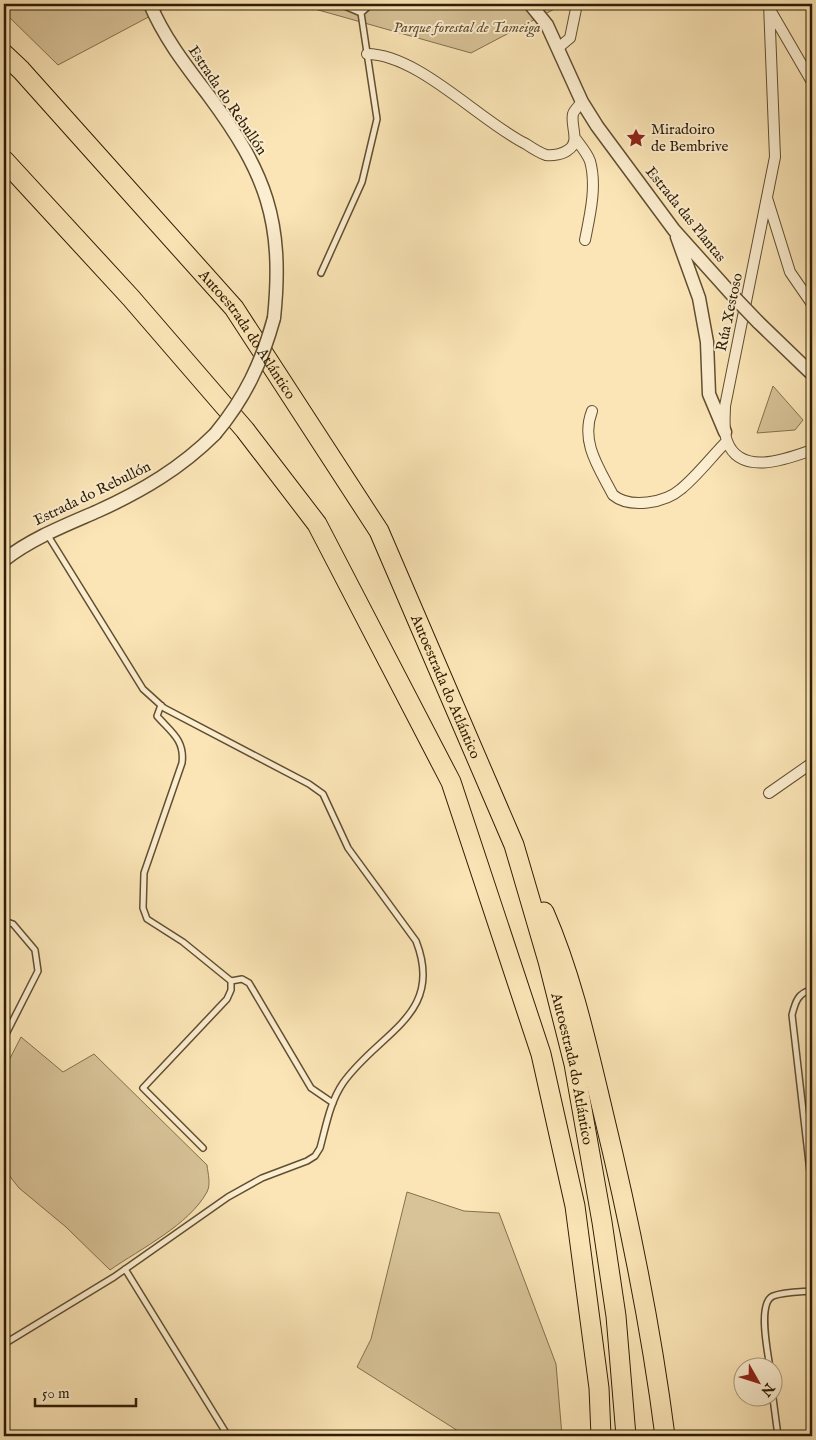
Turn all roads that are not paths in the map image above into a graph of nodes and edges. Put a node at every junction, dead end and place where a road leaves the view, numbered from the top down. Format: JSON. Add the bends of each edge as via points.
{"nodes":[{"id":1,"x":150,"y":4,"type":"edge"},
{"id":2,"x":340,"y":4,"type":"edge"},
{"id":3,"x":371,"y":4,"type":"edge"},
{"id":4,"x":530,"y":4,"type":"edge"},
{"id":5,"x":577,"y":4,"type":"edge"},
{"id":6,"x":769,"y":6,"type":"edge"},
{"id":7,"x":361,"y":13,"type":"junction"},
{"id":8,"x":558,"y":48,"type":"junction"},
{"id":9,"x":4,"y":54,"type":"edge"},
{"id":10,"x":367,"y":54,"type":"junction"},
{"id":11,"x":812,"y":82,"type":"edge"},
{"id":12,"x":582,"y":102,"type":"junction"},
{"id":13,"x":575,"y":138,"type":"junction"},
{"id":14,"x":4,"y":160,"type":"edge"},
{"id":15,"x":767,"y":198,"type":"junction"},
{"id":16,"x":674,"y":230,"type":"junction"},
{"id":17,"x":586,"y":240,"type":"dead end"},
{"id":18,"x":321,"y":273,"type":"dead end"},
{"id":19,"x":812,"y":304,"type":"edge"},
{"id":20,"x":812,"y":374,"type":"edge"},
{"id":21,"x":592,"y":411,"type":"dead end"},
{"id":22,"x":726,"y":437,"type":"junction"},
{"id":23,"x":812,"y":450,"type":"edge"},
{"id":24,"x":47,"y":533,"type":"junction"},
{"id":25,"x":4,"y":560,"type":"edge"},
{"id":26,"x":161,"y":705,"type":"junction"},
{"id":27,"x":812,"y":764,"type":"edge"},
{"id":28,"x":769,"y":793,"type":"dead end"},
{"id":29,"x":514,"y":844,"type":"junction"},
{"id":30,"x":4,"y":920,"type":"edge"},
{"id":31,"x":231,"y":980,"type":"junction"},
{"id":32,"x":812,"y":990,"type":"edge"},
{"id":33,"x":4,"y":1038,"type":"edge"},
{"id":34,"x":333,"y":1103,"type":"junction"},
{"id":35,"x":203,"y":1148,"type":"dead end"},
{"id":36,"x":812,"y":1188,"type":"edge"},
{"id":37,"x":125,"y":1269,"type":"junction"},
{"id":38,"x":812,"y":1291,"type":"edge"},
{"id":39,"x":4,"y":1344,"type":"edge"},
{"id":40,"x":769,"y":1358,"type":"edge"},
{"id":41,"x":774,"y":1408,"type":"edge"},
{"id":42,"x":228,"y":1436,"type":"edge"},
{"id":43,"x":601,"y":1436,"type":"edge"},
{"id":44,"x":626,"y":1436,"type":"edge"},
{"id":45,"x":665,"y":1436,"type":"edge"},
{"id":46,"x":778,"y":1436,"type":"edge"}],
"edges":[{"from":1,"to":24,"type":"street","name":"Estrada do Rebullón","bridge":true,"via":[[170,44],[242,143],[257,171],[276,234],[278,276],[274,318],[251,382],[216,434],[177,468],[140,491]]},
{"from":2,"to":7,"type":"lane"},
{"from":3,"to":7,"type":"lane"},
{"from":4,"to":8,"type":"street","name":"Estrada das Plantas","via":[[547,25]]},
{"from":5,"to":8,"type":"street","via":[[570,38]]},
{"from":6,"to":11,"type":"street"},
{"from":6,"to":15,"type":"street","name":"Rúa Xestoso","via":[[776,139]]},
{"from":7,"to":10,"type":"lane"},
{"from":8,"to":12,"type":"street","name":"Estrada das Plantas"},
{"from":9,"to":29,"type":"highway","name":"Autoestrada do Atlántico","via":[[234,308],[379,531]]},
{"from":10,"to":13,"type":"street","via":[[408,65],[508,135],[546,155],[561,154],[571,149]]},
{"from":10,"to":18,"type":"lane","via":[[377,119],[362,182]]},
{"from":12,"to":13,"type":"street","via":[[573,113]]},
{"from":12,"to":16,"type":"street","name":"Estrada das Plantas"},
{"from":13,"to":17,"type":"street","via":[[590,160],[591,213]]},
{"from":14,"to":43,"type":"highway","name":"Autoestrada do Atlántico","via":[[131,298],[239,423],[316,524],[451,782],[541,1054],[575,1206],[599,1388]]},
{"from":15,"to":19,"type":"street","via":[[790,272]]},
{"from":15,"to":22,"type":"street","name":"Rúa Xestoso","via":[[725,406]]},
{"from":16,"to":20,"type":"street","name":"Estrada das Plantas","bridge":true,"via":[[735,298]]},
{"from":16,"to":22,"type":"street","via":[[699,298],[707,342],[709,394]]},
{"from":21,"to":22,"type":"street","via":[[587,431],[590,451],[613,495],[632,504],[641,504],[680,490]]},
{"from":22,"to":23,"type":"street","via":[[734,453],[753,462],[779,462]]},
{"from":24,"to":25,"type":"street","name":"Estrada do Rebullón"},
{"from":24,"to":26,"type":"lane","via":[[143,689]]},
{"from":26,"to":31,"type":"lane","via":[[157,716],[184,751],[144,872],[143,908],[147,919],[183,942]]},
{"from":26,"to":34,"type":"lane","via":[[323,794],[348,848],[416,941],[425,974],[417,1002],[410,1014],[344,1082]]},
{"from":27,"to":28,"type":"street"},
{"from":29,"to":44,"type":"highway","name":"Autoestrada do Atlántico","via":[[574,1064],[613,1297]]},
{"from":29,"to":45,"type":"highway","via":[[561,952],[594,1072],[623,1195]]},
{"from":30,"to":33,"type":"lane","via":[[13,924],[36,950],[38,971]]},
{"from":31,"to":34,"type":"lane","via":[[242,979],[249,983],[311,1088]]},
{"from":31,"to":35,"type":"lane","via":[[232,990],[227,999],[143,1088]]},
{"from":32,"to":36,"type":"lane","via":[[796,999],[792,1015]]},
{"from":34,"to":37,"type":"lane","via":[[315,1156],[262,1178],[228,1197]]},
{"from":37,"to":39,"type":"lane"},
{"from":37,"to":42,"type":"lane"},
{"from":38,"to":40,"type":"lane","via":[[772,1297],[766,1303],[764,1313]]},
{"from":41,"to":46,"type":"lane"}]}
